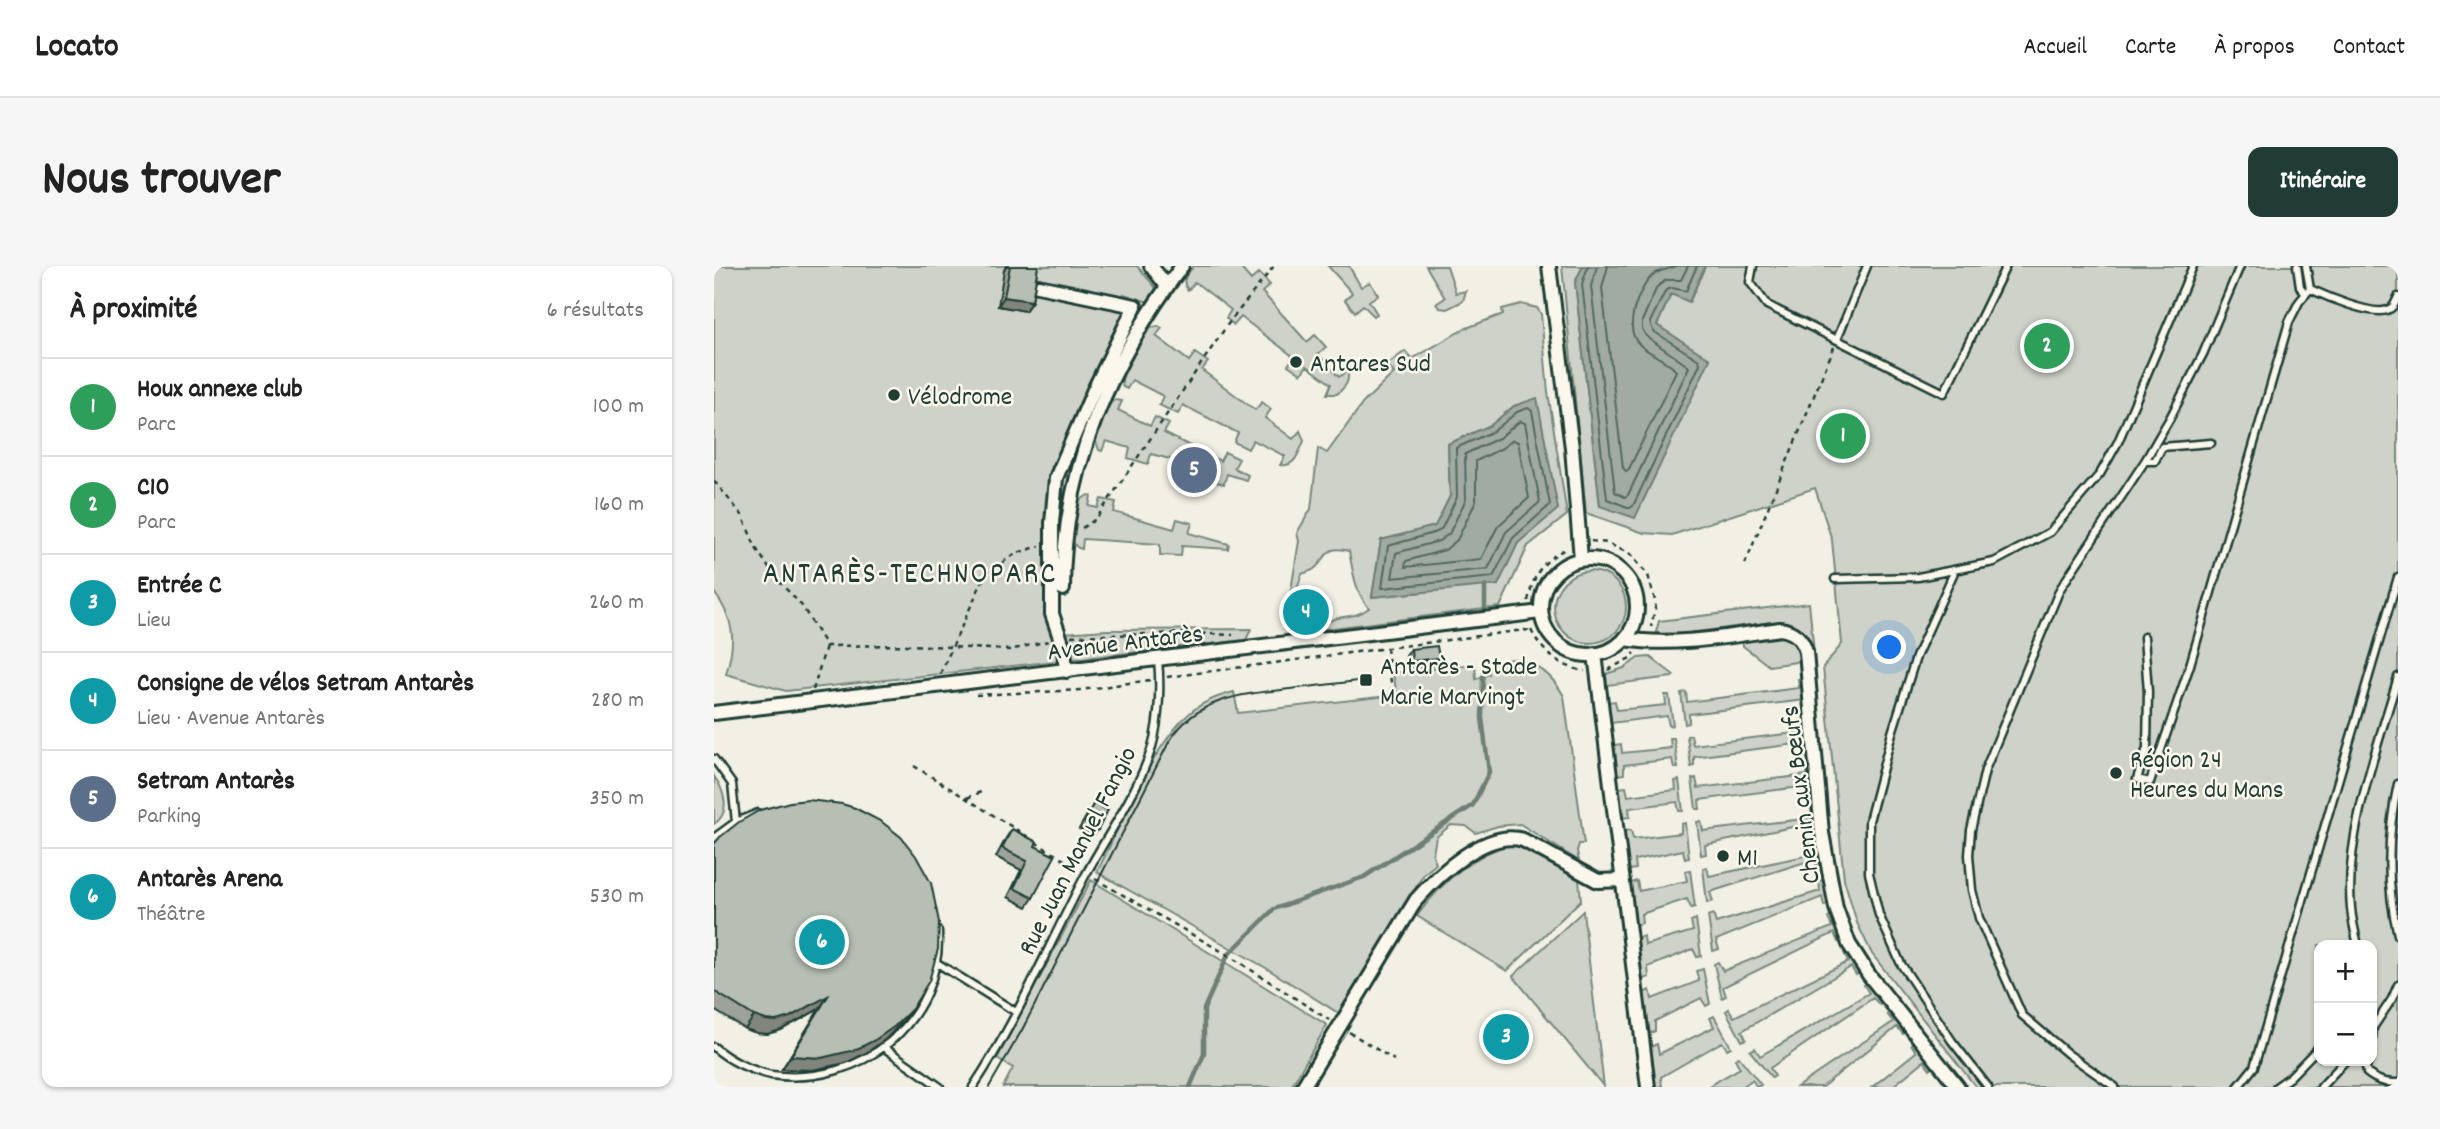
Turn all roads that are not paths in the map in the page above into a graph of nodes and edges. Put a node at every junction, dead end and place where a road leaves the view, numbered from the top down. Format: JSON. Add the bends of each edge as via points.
{"nodes":[{"id":1,"x":1151,"y":266,"type":"edge"},
{"id":2,"x":1182,"y":266,"type":"edge"},
{"id":3,"x":1549,"y":266,"type":"edge"},
{"id":4,"x":1753,"y":266,"type":"edge"},
{"id":5,"x":1867,"y":266,"type":"edge"},
{"id":6,"x":2006,"y":266,"type":"edge"},
{"id":7,"x":2193,"y":266,"type":"edge"},
{"id":8,"x":2240,"y":266,"type":"edge"},
{"id":9,"x":2297,"y":266,"type":"edge"},
{"id":10,"x":2306,"y":266,"type":"edge"},
{"id":11,"x":1038,"y":286,"type":"edge"},
{"id":12,"x":1167,"y":286,"type":"junction"},
{"id":13,"x":2308,"y":291,"type":"junction"},
{"id":14,"x":2398,"y":297,"type":"edge"},
{"id":15,"x":1837,"y":340,"type":"junction"},
{"id":16,"x":2211,"y":443,"type":"dead end"},
{"id":17,"x":2145,"y":461,"type":"junction"},
{"id":18,"x":1581,"y":559,"type":"junction"},
{"id":19,"x":1955,"y":570,"type":"junction"},
{"id":20,"x":2398,"y":577,"type":"edge"},
{"id":21,"x":1835,"y":579,"type":"dead end"},
{"id":22,"x":1063,"y":589,"type":"dead end"},
{"id":23,"x":1541,"y":612,"type":"junction"},
{"id":24,"x":2144,"y":637,"type":"dead end"},
{"id":25,"x":1625,"y":639,"type":"junction"},
{"id":26,"x":1595,"y":654,"type":"junction"},
{"id":27,"x":1158,"y":660,"type":"junction"},
{"id":28,"x":1066,"y":671,"type":"junction"},
{"id":29,"x":2398,"y":677,"type":"edge"},
{"id":30,"x":714,"y":713,"type":"edge"},
{"id":31,"x":714,"y":760,"type":"edge"},
{"id":32,"x":2398,"y":784,"type":"edge"},
{"id":33,"x":770,"y":810,"type":"edge"},
{"id":34,"x":736,"y":822,"type":"junction"},
{"id":35,"x":714,"y":838,"type":"edge"},
{"id":36,"x":1623,"y":880,"type":"junction"},
{"id":37,"x":936,"y":919,"type":"edge"},
{"id":38,"x":2398,"y":934,"type":"edge"},
{"id":39,"x":2357,"y":940,"type":"edge"},
{"id":40,"x":937,"y":963,"type":"junction"},
{"id":41,"x":2398,"y":987,"type":"edge"},
{"id":42,"x":1016,"y":1013,"type":"junction"},
{"id":43,"x":2377,"y":1020,"type":"edge"},
{"id":44,"x":714,"y":1047,"type":"edge"},
{"id":45,"x":886,"y":1049,"type":"junction"},
{"id":46,"x":2314,"y":1052,"type":"edge"},
{"id":47,"x":2340,"y":1066,"type":"edge"},
{"id":48,"x":2366,"y":1066,"type":"edge"},
{"id":49,"x":2398,"y":1083,"type":"edge"},
{"id":50,"x":940,"y":1087,"type":"edge"},
{"id":51,"x":972,"y":1087,"type":"edge"},
{"id":52,"x":1303,"y":1087,"type":"edge"},
{"id":53,"x":1648,"y":1087,"type":"edge"},
{"id":54,"x":1958,"y":1087,"type":"edge"},
{"id":55,"x":1988,"y":1087,"type":"edge"},
{"id":56,"x":2115,"y":1087,"type":"edge"},
{"id":57,"x":2238,"y":1087,"type":"edge"},
{"id":58,"x":2276,"y":1087,"type":"edge"},
{"id":59,"x":2321,"y":1087,"type":"edge"}],
"edges":[{"from":1,"to":12,"type":"street"},
{"from":2,"to":12,"type":"street"},
{"from":3,"to":18,"type":"street"},
{"from":4,"to":15,"type":"lane","via":[[1750,282],[1767,305]]},
{"from":5,"to":15,"type":"lane"},
{"from":6,"to":15,"type":"lane","via":[[1944,393]]},
{"from":7,"to":19,"type":"lane","via":[[2101,474],[2050,532],[1994,562]]},
{"from":8,"to":17,"type":"lane","via":[[2203,354]]},
{"from":9,"to":13,"type":"lane","via":[[2300,287]]},
{"from":10,"to":13,"type":"lane"},
{"from":11,"to":28,"type":"street","via":[[1135,306],[1056,478],[1052,614]]},
{"from":12,"to":22,"type":"street","via":[[1112,375],[1095,415],[1072,498]]},
{"from":13,"to":14,"type":"lane","via":[[2375,312],[2392,308]]},
{"from":13,"to":24,"type":"lane","via":[[2289,322],[2190,665],[2150,782],[2137,779],[2147,748]]},
{"from":16,"to":17,"type":"lane","via":[[2162,447],[2155,461]]},
{"from":17,"to":56,"type":"lane","via":[[2060,589],[1985,770],[1969,855],[1979,918],[2022,1015]]},
{"from":18,"to":23,"type":"street","via":[[1555,572],[1542,597]]},
{"from":18,"to":25,"type":"street","via":[[1610,563],[1631,583],[1637,612]]},
{"from":19,"to":21,"type":"lane","via":[[1918,577]]},
{"from":19,"to":55,"type":"lane","via":[[1916,657],[1892,733],[1869,821],[1869,873],[1879,915],[1901,964]]},
{"from":20,"to":57,"type":"lane","via":[[2254,1067]]},
{"from":23,"to":26,"type":"street","via":[[1545,626],[1560,644],[1580,654]]},
{"from":23,"to":27,"type":"street","name":"Avenue Antarès"},
{"from":25,"to":26,"type":"street"},
{"from":25,"to":54,"type":"street","name":"Chemin aux Bœufs","via":[[1683,642],[1780,629],[1801,639],[1806,652],[1822,833],[1836,908],[1849,944],[1869,975]]},
{"from":26,"to":36,"type":"street"},
{"from":27,"to":28,"type":"street","name":"Avenue Antarès"},
{"from":27,"to":42,"type":"lane","name":"Rue Juan Manuel Fangio","via":[[1160,700],[1149,758]]},
{"from":28,"to":30,"type":"street","name":"Avenue Antarès"},
{"from":29,"to":39,"type":"lane","via":[[2364,794],[2352,859],[2350,906]]},
{"from":31,"to":34,"type":"lane","via":[[733,785]]},
{"from":32,"to":38,"type":"lane","via":[[2391,827],[2390,897]]},
{"from":33,"to":34,"type":"lane"},
{"from":34,"to":35,"type":"lane"},
{"from":36,"to":52,"type":"street","via":[[1598,881],[1513,837],[1503,837],[1451,865],[1416,900]]},
{"from":36,"to":53,"type":"street"},
{"from":37,"to":40,"type":"lane"},
{"from":40,"to":42,"type":"lane"},
{"from":40,"to":45,"type":"lane","via":[[920,1011]]},
{"from":41,"to":43,"type":"lane"},
{"from":42,"to":51,"type":"lane","name":"Rue Juan Manuel Fangio"},
{"from":44,"to":45,"type":"lane","via":[[758,1072],[802,1079],[847,1071]]},
{"from":45,"to":50,"type":"lane"},
{"from":46,"to":58,"type":"lane"},
{"from":47,"to":59,"type":"lane"},
{"from":48,"to":49,"type":"lane","via":[[2374,1079]]}]}
